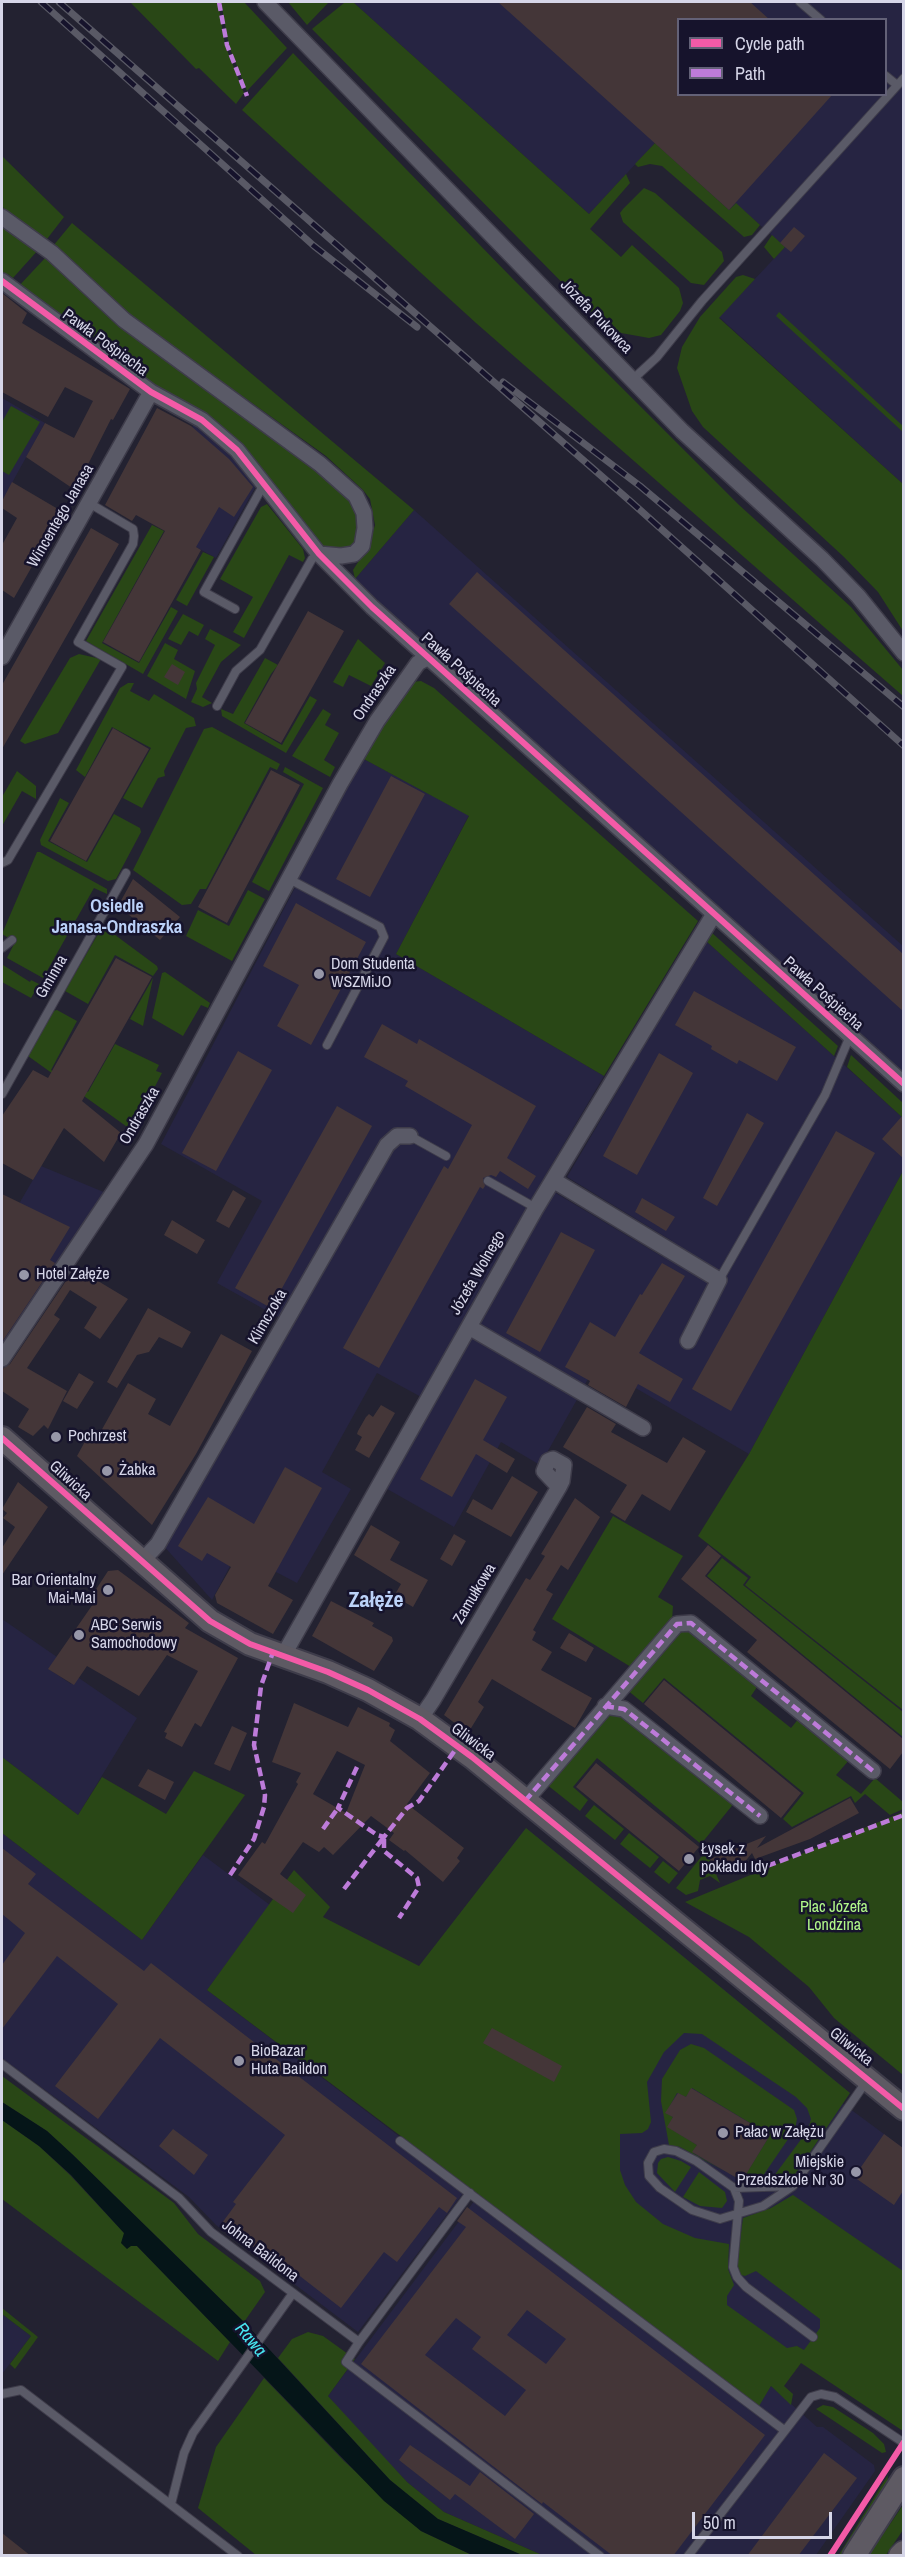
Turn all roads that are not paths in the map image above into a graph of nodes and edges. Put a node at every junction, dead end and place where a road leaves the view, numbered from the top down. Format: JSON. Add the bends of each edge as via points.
{"nodes":[{"id":1,"x":265,"y":2,"type":"edge"},
{"id":2,"x":800,"y":2,"type":"edge"},
{"id":3,"x":819,"y":18,"type":"edge"},
{"id":4,"x":887,"y":77,"type":"edge"},
{"id":5,"x":903,"y":78,"type":"edge"},
{"id":6,"x":897,"y":85,"type":"junction"},
{"id":7,"x":2,"y":217,"type":"edge"},
{"id":8,"x":2,"y":281,"type":"edge"},
{"id":9,"x":632,"y":380,"type":"junction"},
{"id":10,"x":151,"y":392,"type":"junction"},
{"id":11,"x":264,"y":484,"type":"junction"},
{"id":12,"x":89,"y":503,"type":"junction"},
{"id":13,"x":319,"y":554,"type":"junction"},
{"id":14,"x":354,"y":554,"type":"junction"},
{"id":15,"x":345,"y":580,"type":"junction"},
{"id":16,"x":235,"y":609,"type":"dead end"},
{"id":17,"x":903,"y":653,"type":"edge"},
{"id":18,"x":2,"y":657,"type":"edge"},
{"id":19,"x":427,"y":658,"type":"junction"},
{"id":20,"x":217,"y":706,"type":"dead end"},
{"id":21,"x":2,"y":863,"type":"edge"},
{"id":22,"x":126,"y":873,"type":"dead end"},
{"id":23,"x":289,"y":879,"type":"junction"},
{"id":24,"x":714,"y":914,"type":"junction"},
{"id":25,"x":12,"y":940,"type":"dead end"},
{"id":26,"x":2,"y":948,"type":"edge"},
{"id":27,"x":850,"y":1036,"type":"junction"},
{"id":28,"x":327,"y":1045,"type":"dead end"},
{"id":29,"x":903,"y":1084,"type":"edge"},
{"id":30,"x":2,"y":1094,"type":"edge"},
{"id":31,"x":411,"y":1136,"type":"joint"},
{"id":32,"x":446,"y":1156,"type":"dead end"},
{"id":33,"x":488,"y":1180,"type":"dead end"},
{"id":34,"x":553,"y":1180,"type":"junction"},
{"id":35,"x":536,"y":1208,"type":"junction"},
{"id":36,"x":719,"y":1280,"type":"junction"},
{"id":37,"x":469,"y":1327,"type":"junction"},
{"id":38,"x":688,"y":1341,"type":"dead end"},
{"id":39,"x":2,"y":1359,"type":"edge"},
{"id":40,"x":643,"y":1428,"type":"dead end"},
{"id":41,"x":2,"y":1438,"type":"edge"},
{"id":42,"x":559,"y":1487,"type":"dead end"},
{"id":43,"x":141,"y":1562,"type":"junction"},
{"id":44,"x":283,"y":1656,"type":"junction"},
{"id":45,"x":605,"y":1706,"type":"junction"},
{"id":46,"x":420,"y":1719,"type":"junction"},
{"id":47,"x":873,"y":1771,"type":"dead end"},
{"id":48,"x":525,"y":1801,"type":"junction"},
{"id":49,"x":760,"y":1816,"type":"dead end"},
{"id":50,"x":2,"y":2064,"type":"edge"},
{"id":51,"x":868,"y":2079,"type":"junction"},
{"id":52,"x":899,"y":2100,"type":"edge"},
{"id":53,"x":400,"y":2141,"type":"dead end"},
{"id":54,"x":793,"y":2186,"type":"junction"},
{"id":55,"x":734,"y":2188,"type":"junction"},
{"id":56,"x":470,"y":2193,"type":"junction"},
{"id":57,"x":737,"y":2214,"type":"junction"},
{"id":58,"x":293,"y":2293,"type":"junction"},
{"id":59,"x":813,"y":2337,"type":"dead end"},
{"id":60,"x":359,"y":2342,"type":"junction"},
{"id":61,"x":2,"y":2394,"type":"edge"},
{"id":62,"x":784,"y":2430,"type":"junction"},
{"id":63,"x":903,"y":2442,"type":"edge"},
{"id":64,"x":903,"y":2478,"type":"edge"},
{"id":65,"x":171,"y":2504,"type":"junction"},
{"id":66,"x":903,"y":2547,"type":"edge"},
{"id":67,"x":901,"y":2555,"type":"edge"},
{"id":68,"x":238,"y":2556,"type":"edge"},
{"id":69,"x":600,"y":2556,"type":"edge"},
{"id":70,"x":688,"y":2556,"type":"edge"},
{"id":71,"x":854,"y":2556,"type":"edge"}],
"edges":[{"from":1,"to":9,"type":"street","name":"Józefa Pukowca"},
{"from":2,"to":3,"type":"lane"},
{"from":4,"to":6,"type":"lane"},
{"from":5,"to":6,"type":"lane"},
{"from":6,"to":9,"type":"lane","via":[[702,301],[657,357]]},
{"from":7,"to":14,"type":"street","name":"Pawła Pośpiecha","via":[[52,253],[124,320],[320,464],[356,496],[364,513],[365,528],[362,546]]},
{"from":8,"to":10,"type":"street","name":"Pawła Pośpiecha"},
{"from":9,"to":17,"type":"street","name":"Józefa Pukowca","via":[[822,559],[858,596]]},
{"from":10,"to":11,"type":"street","name":"Pawła Pośpiecha","via":[[202,420],[237,450]]},
{"from":10,"to":12,"type":"street","name":"Wincentego Janasa"},
{"from":11,"to":13,"type":"street","name":"Pawła Pośpiecha"},
{"from":11,"to":16,"type":"lane","via":[[204,592]]},
{"from":12,"to":18,"type":"street","name":"Wincentego Janasa"},
{"from":12,"to":21,"type":"lane","via":[[133,529],[134,536],[78,642],[122,667],[8,860]]},
{"from":13,"to":14,"type":"street"},
{"from":13,"to":15,"type":"street","name":"Pawła Pośpiecha"},
{"from":13,"to":20,"type":"lane","via":[[312,559],[260,650],[236,671]]},
{"from":14,"to":15,"type":"street","name":"Pawła Pośpiecha","via":[[346,567]]},
{"from":15,"to":19,"type":"street","name":"Pawła Pośpiecha"},
{"from":19,"to":23,"type":"street","name":"Ondraszka","via":[[418,663],[376,721]]},
{"from":19,"to":24,"type":"street","name":"Pawła Pośpiecha"},
{"from":22,"to":30,"type":"lane","name":"Gminna"},
{"from":23,"to":28,"type":"lane","via":[[380,927],[384,937]]},
{"from":23,"to":39,"type":"street","name":"Ondraszka","via":[[146,1144]]},
{"from":24,"to":27,"type":"street","name":"Pawła Pośpiecha"},
{"from":24,"to":34,"type":"street","name":"Józefa Wolnego"},
{"from":25,"to":26,"type":"lane"},
{"from":27,"to":29,"type":"street","name":"Pawła Pośpiecha"},
{"from":27,"to":36,"type":"lane","via":[[825,1095]]},
{"from":31,"to":32,"type":"lane","name":"Klimczoka"},
{"from":31,"to":43,"type":"street","name":"Klimczoka","via":[[397,1136],[387,1145],[158,1544]]},
{"from":33,"to":35,"type":"lane"},
{"from":34,"to":35,"type":"street","name":"Józefa Wolnego"},
{"from":34,"to":36,"type":"street"},
{"from":35,"to":37,"type":"street","name":"Józefa Wolnego"},
{"from":36,"to":38,"type":"street"},
{"from":37,"to":40,"type":"street"},
{"from":37,"to":44,"type":"street","name":"Józefa Wolnego"},
{"from":41,"to":43,"type":"street","name":"Gliwicka"},
{"from":42,"to":46,"type":"street","name":"Zamułkowa"},
{"from":43,"to":44,"type":"street","name":"Gliwicka","via":[[210,1621],[250,1644]]},
{"from":44,"to":46,"type":"street","name":"Gliwicka","via":[[358,1686]]},
{"from":45,"to":47,"type":"street","via":[[678,1624],[691,1623]]},
{"from":45,"to":48,"type":"street"},
{"from":45,"to":49,"type":"street","via":[[624,1709]]},
{"from":46,"to":48,"type":"street","name":"Gliwicka"},
{"from":48,"to":51,"type":"street","name":"Gliwicka"},
{"from":50,"to":58,"type":"lane","name":"Johna Baildona","via":[[179,2198],[211,2232]]},
{"from":51,"to":52,"type":"street","name":"Gliwicka"},
{"from":51,"to":54,"type":"lane"},
{"from":53,"to":56,"type":"lane"},
{"from":54,"to":55,"type":"lane"},
{"from":54,"to":57,"type":"lane","via":[[764,2206]]},
{"from":55,"to":57,"type":"lane","via":[[739,2201]]},
{"from":55,"to":57,"type":"lane","via":[[676,2151],[654,2152],[648,2163],[649,2175],[660,2188],[692,2210],[720,2219]]},
{"from":56,"to":60,"type":"lane"},
{"from":56,"to":62,"type":"lane"},
{"from":57,"to":59,"type":"lane","via":[[733,2267],[737,2277]]},
{"from":58,"to":60,"type":"lane","name":"Johna Baildona"},
{"from":58,"to":65,"type":"lane","via":[[193,2433]]},
{"from":60,"to":69,"type":"lane","via":[[346,2362]]},
{"from":61,"to":65,"type":"lane","via":[[21,2390]]},
{"from":62,"to":63,"type":"lane","via":[[811,2397],[826,2394]]},
{"from":62,"to":70,"type":"lane"},
{"from":64,"to":71,"type":"street"},
{"from":65,"to":68,"type":"lane"},
{"from":66,"to":67,"type":"street"}]}
